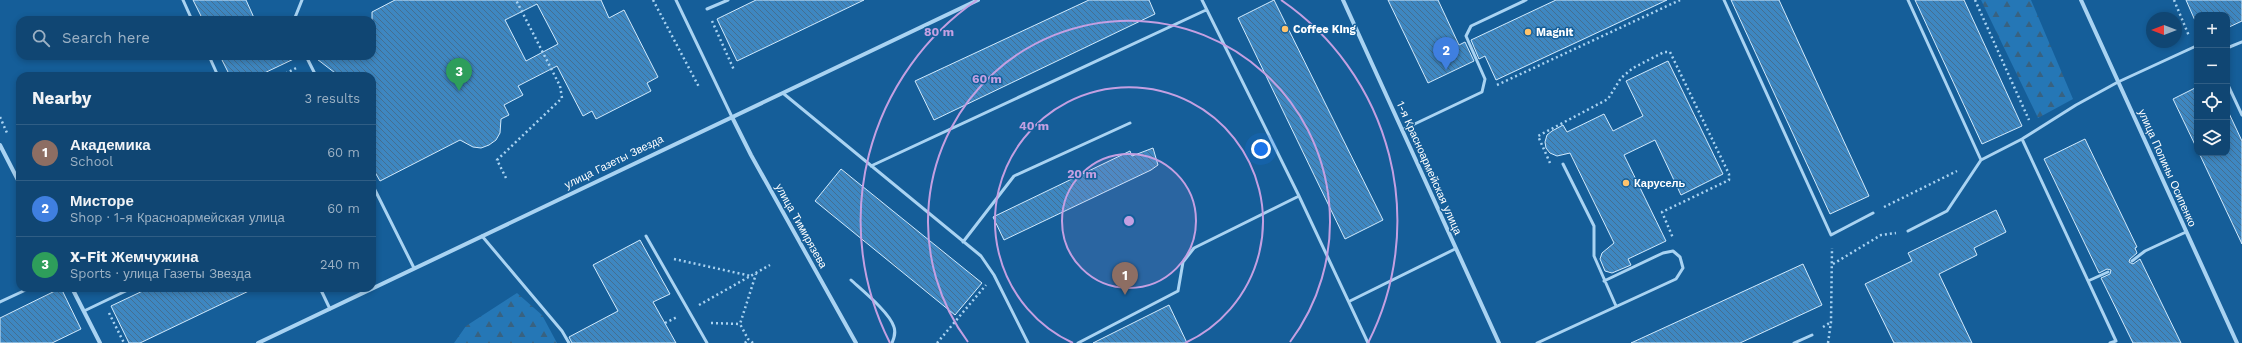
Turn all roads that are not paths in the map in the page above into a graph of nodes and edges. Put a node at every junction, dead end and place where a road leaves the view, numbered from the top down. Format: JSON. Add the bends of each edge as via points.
{"nodes":[{"id":1,"x":183,"y":0,"type":"edge"},
{"id":2,"x":302,"y":0,"type":"edge"},
{"id":3,"x":676,"y":0,"type":"edge"},
{"id":4,"x":728,"y":0,"type":"edge"},
{"id":5,"x":978,"y":0,"type":"edge"},
{"id":6,"x":1202,"y":0,"type":"edge"},
{"id":7,"x":1343,"y":0,"type":"edge"},
{"id":8,"x":1526,"y":0,"type":"edge"},
{"id":9,"x":1724,"y":0,"type":"edge"},
{"id":10,"x":1908,"y":0,"type":"edge"},
{"id":11,"x":2081,"y":0,"type":"edge"},
{"id":12,"x":707,"y":9,"type":"road end"},
{"id":13,"x":1206,"y":10,"type":"junction"},
{"id":14,"x":190,"y":16,"type":"edge"},
{"id":15,"x":295,"y":16,"type":"edge"},
{"id":16,"x":2242,"y":42,"type":"edge"},
{"id":17,"x":2230,"y":47,"type":"edge"},
{"id":18,"x":2194,"y":49,"type":"edge"},
{"id":19,"x":211,"y":60,"type":"edge"},
{"id":20,"x":308,"y":60,"type":"edge"},
{"id":21,"x":216,"y":72,"type":"edge"},
{"id":22,"x":314,"y":72,"type":"edge"},
{"id":23,"x":2118,"y":82,"type":"junction"},
{"id":24,"x":2227,"y":84,"type":"edge"},
{"id":25,"x":784,"y":94,"type":"junction"},
{"id":26,"x":2242,"y":115,"type":"edge"},
{"id":27,"x":732,"y":117,"type":"junction"},
{"id":28,"x":1130,"y":123,"type":"dead end"},
{"id":29,"x":1402,"y":130,"type":"junction"},
{"id":30,"x":2022,"y":139,"type":"junction"},
{"id":31,"x":0,"y":145,"type":"edge"},
{"id":32,"x":1981,"y":160,"type":"junction"},
{"id":33,"x":1563,"y":164,"type":"road end"},
{"id":34,"x":871,"y":166,"type":"junction"},
{"id":35,"x":16,"y":176,"type":"edge"},
{"id":36,"x":376,"y":192,"type":"edge"},
{"id":37,"x":1299,"y":196,"type":"junction"},
{"id":38,"x":1873,"y":213,"type":"road end"},
{"id":39,"x":1908,"y":231,"type":"road end"},
{"id":40,"x":2186,"y":232,"type":"junction"},
{"id":41,"x":481,"y":236,"type":"junction"},
{"id":42,"x":646,"y":236,"type":"dead end"},
{"id":43,"x":963,"y":242,"type":"junction"},
{"id":44,"x":1455,"y":249,"type":"junction"},
{"id":45,"x":2132,"y":261,"type":"dead end"},
{"id":46,"x":414,"y":268,"type":"junction"},
{"id":47,"x":2108,"y":272,"type":"dead end"},
{"id":48,"x":851,"y":280,"type":"dead end"},
{"id":49,"x":1604,"y":281,"type":"junction"},
{"id":50,"x":2088,"y":281,"type":"junction"},
{"id":51,"x":376,"y":287,"type":"edge"},
{"id":52,"x":21,"y":292,"type":"edge"},
{"id":53,"x":74,"y":292,"type":"edge"},
{"id":54,"x":124,"y":292,"type":"edge"},
{"id":55,"x":322,"y":292,"type":"edge"},
{"id":56,"x":365,"y":292,"type":"edge"},
{"id":57,"x":1350,"y":301,"type":"junction"},
{"id":58,"x":0,"y":302,"type":"edge"},
{"id":59,"x":1616,"y":306,"type":"junction"},
{"id":60,"x":330,"y":309,"type":"junction"},
{"id":61,"x":84,"y":311,"type":"junction"},
{"id":62,"x":1812,"y":334,"type":"dead end"},
{"id":63,"x":100,"y":343,"type":"edge"},
{"id":64,"x":258,"y":343,"type":"edge"},
{"id":65,"x":569,"y":343,"type":"edge"},
{"id":66,"x":707,"y":343,"type":"edge"},
{"id":67,"x":856,"y":343,"type":"edge"},
{"id":68,"x":892,"y":343,"type":"edge"},
{"id":69,"x":1028,"y":343,"type":"edge"},
{"id":70,"x":1078,"y":343,"type":"edge"},
{"id":71,"x":1368,"y":343,"type":"edge"},
{"id":72,"x":1499,"y":343,"type":"edge"},
{"id":73,"x":1537,"y":343,"type":"edge"},
{"id":74,"x":1794,"y":343,"type":"edge"},
{"id":75,"x":2110,"y":343,"type":"edge"},
{"id":76,"x":2237,"y":343,"type":"edge"}],
"edges":[{"from":1,"to":14,"type":"lane"},
{"from":2,"to":15,"type":"lane"},
{"from":3,"to":27,"type":"lane"},
{"from":4,"to":12,"type":"lane"},
{"from":5,"to":25,"type":"street","name":"улица Газеты Звезда"},
{"from":6,"to":13,"type":"lane"},
{"from":7,"to":29,"type":"street","name":"1-я Красноармейская улица"},
{"from":8,"to":29,"type":"lane","via":[[1471,26],[1466,36],[1484,79],[1482,92]]},
{"from":9,"to":38,"type":"lane","via":[[1831,235]]},
{"from":10,"to":32,"type":"lane"},
{"from":11,"to":23,"type":"street","name":"улица Полины Осипенко"},
{"from":13,"to":34,"type":"lane"},
{"from":13,"to":37,"type":"lane"},
{"from":16,"to":17,"type":"lane"},
{"from":18,"to":23,"type":"lane"},
{"from":19,"to":21,"type":"lane"},
{"from":20,"to":22,"type":"lane"},
{"from":23,"to":30,"type":"lane"},
{"from":23,"to":40,"type":"street","name":"улица Полины Осипенко"},
{"from":24,"to":26,"type":"lane"},
{"from":25,"to":27,"type":"street","name":"улица Газеты Звезда"},
{"from":25,"to":34,"type":"lane"},
{"from":27,"to":41,"type":"street","name":"улица Газеты Звезда"},
{"from":27,"to":67,"type":"street","name":"улица Тимирязева"},
{"from":28,"to":43,"type":"lane","via":[[1014,176]]},
{"from":29,"to":44,"type":"street","name":"1-я Красноармейская улица"},
{"from":30,"to":32,"type":"lane"},
{"from":30,"to":50,"type":"lane"},
{"from":31,"to":35,"type":"street"},
{"from":32,"to":39,"type":"lane","via":[[1946,211]]},
{"from":33,"to":49,"type":"lane","via":[[1594,226],[1594,256]]},
{"from":34,"to":43,"type":"lane"},
{"from":36,"to":46,"type":"lane"},
{"from":37,"to":57,"type":"lane"},
{"from":37,"to":70,"type":"lane","via":[[1194,248],[1183,262],[1178,291]]},
{"from":40,"to":45,"type":"lane"},
{"from":40,"to":76,"type":"street","name":"улица Полины Осипенко"},
{"from":41,"to":46,"type":"street","name":"улица Газеты Звезда"},
{"from":41,"to":65,"type":"lane","via":[[562,331]]},
{"from":42,"to":66,"type":"lane"},
{"from":43,"to":69,"type":"lane","via":[[982,256]]},
{"from":44,"to":57,"type":"lane"},
{"from":44,"to":72,"type":"street","name":"1-я Красноармейская улица"},
{"from":46,"to":51,"type":"street","name":"улица Газеты Звезда"},
{"from":47,"to":50,"type":"lane"},
{"from":48,"to":68,"type":"lane","via":[[890,319],[895,328]]},
{"from":49,"to":59,"type":"lane"},
{"from":49,"to":59,"type":"lane","via":[[1663,253],[1673,252],[1680,257],[1683,268],[1676,279]]},
{"from":50,"to":75,"type":"lane","via":[[2116,341]]},
{"from":52,"to":58,"type":"lane"},
{"from":53,"to":61,"type":"street"},
{"from":54,"to":61,"type":"lane"},
{"from":55,"to":60,"type":"lane"},
{"from":56,"to":60,"type":"street","name":"улица Газеты Звезда"},
{"from":57,"to":71,"type":"lane"},
{"from":59,"to":73,"type":"lane"},
{"from":60,"to":64,"type":"street","name":"улица Газеты Звезда"},
{"from":61,"to":63,"type":"street"},
{"from":62,"to":74,"type":"lane"}]}
